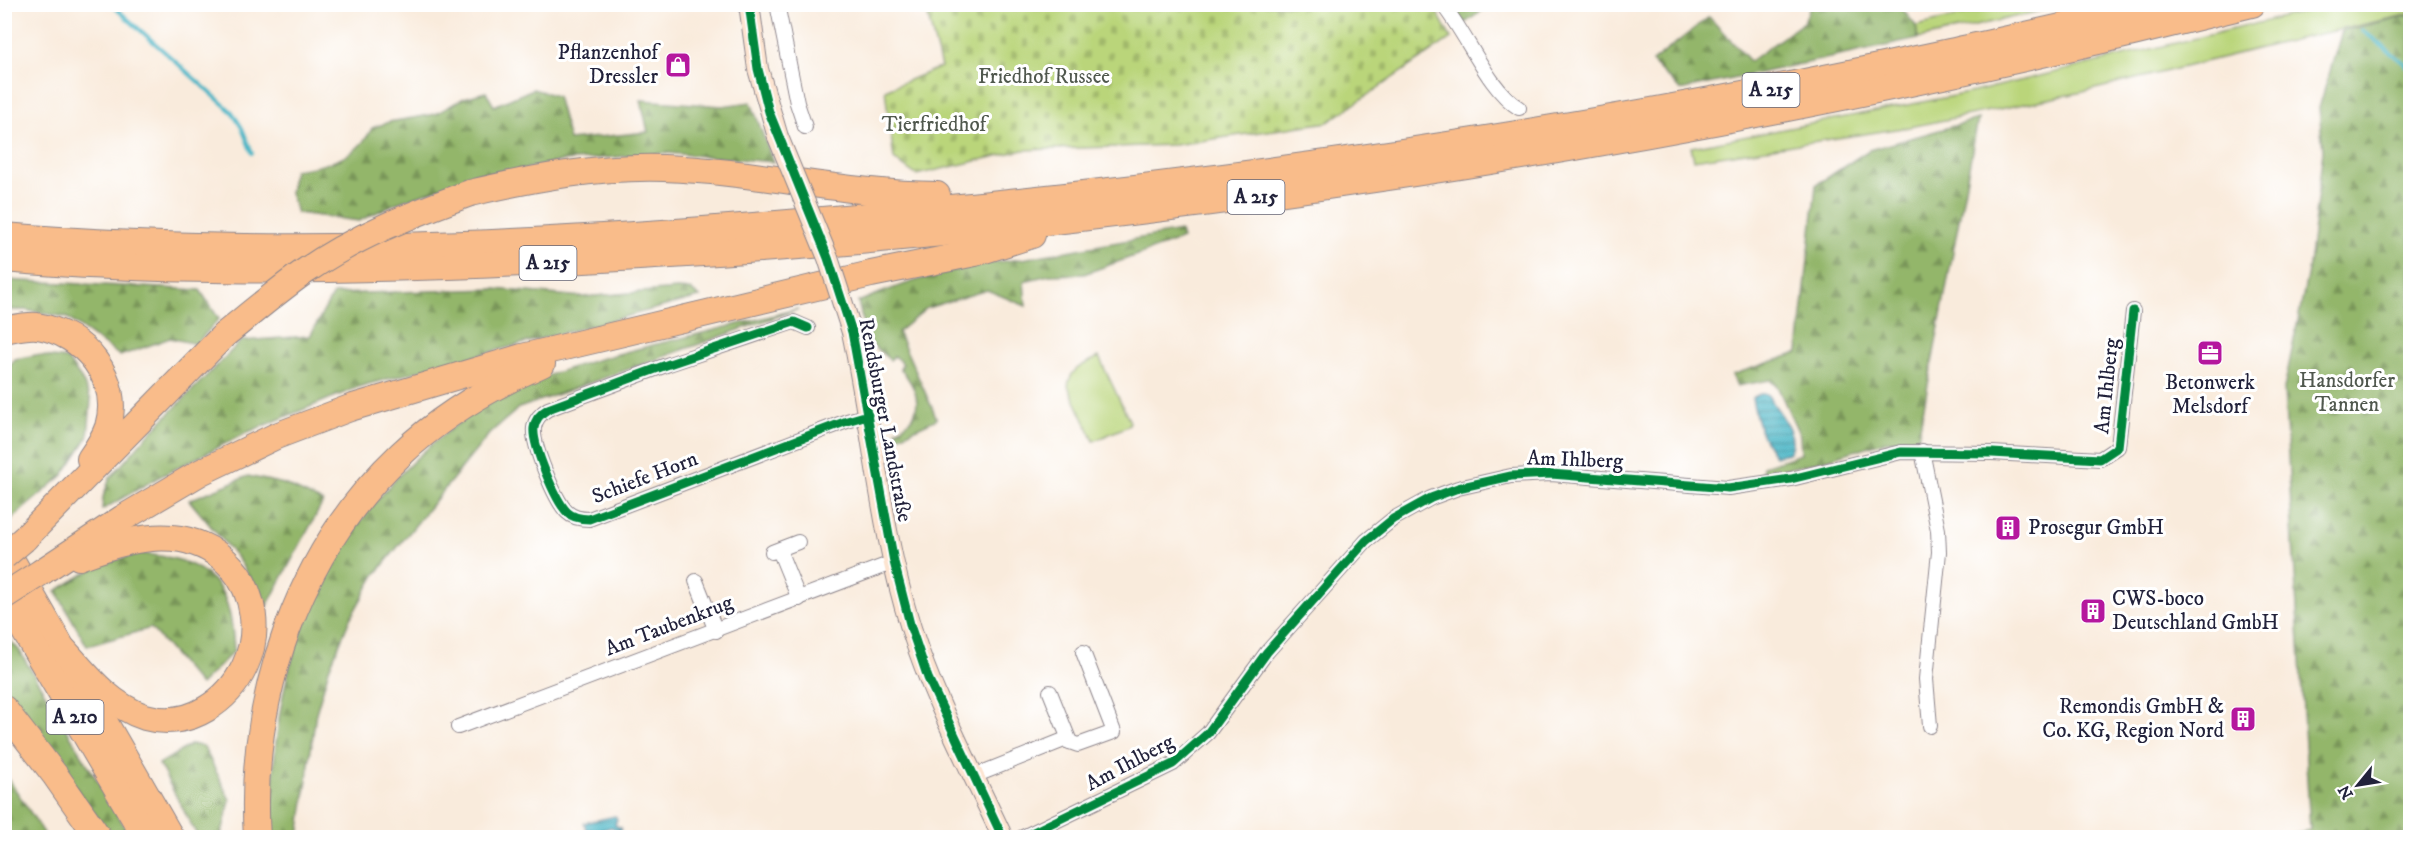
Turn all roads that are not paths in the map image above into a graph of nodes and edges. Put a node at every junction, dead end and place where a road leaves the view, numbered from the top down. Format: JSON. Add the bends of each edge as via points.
{"nodes":[{"id":1,"x":750,"y":4,"type":"edge"},
{"id":2,"x":777,"y":4,"type":"edge"},
{"id":3,"x":1442,"y":4,"type":"edge"},
{"id":4,"x":2158,"y":4,"type":"edge"},
{"id":5,"x":2253,"y":4,"type":"edge"},
{"id":6,"x":1519,"y":108,"type":"dead end"},
{"id":7,"x":805,"y":127,"type":"dead end"},
{"id":8,"x":1089,"y":206,"type":"junction"},
{"id":9,"x":4,"y":236,"type":"edge"},
{"id":10,"x":4,"y":259,"type":"edge"},
{"id":11,"x":2133,"y":311,"type":"dead end"},
{"id":12,"x":808,"y":328,"type":"dead end"},
{"id":13,"x":4,"y":330,"type":"edge"},
{"id":14,"x":591,"y":341,"type":"junction"},
{"id":15,"x":868,"y":416,"type":"junction"},
{"id":16,"x":1922,"y":451,"type":"junction"},
{"id":17,"x":55,"y":508,"type":"junction"},
{"id":18,"x":798,"y":542,"type":"dead end"},
{"id":19,"x":14,"y":543,"type":"edge"},
{"id":20,"x":4,"y":556,"type":"edge"},
{"id":21,"x":894,"y":562,"type":"junction"},
{"id":22,"x":43,"y":571,"type":"junction"},
{"id":23,"x":695,"y":581,"type":"dead end"},
{"id":24,"x":4,"y":596,"type":"edge"},
{"id":25,"x":799,"y":599,"type":"junction"},
{"id":26,"x":716,"y":631,"type":"junction"},
{"id":27,"x":65,"y":651,"type":"junction"},
{"id":28,"x":1083,"y":652,"type":"dead end"},
{"id":29,"x":1050,"y":692,"type":"dead end"},
{"id":30,"x":4,"y":709,"type":"edge"},
{"id":31,"x":1930,"y":726,"type":"dead end"},
{"id":32,"x":458,"y":727,"type":"dead end"},
{"id":33,"x":1070,"y":742,"type":"junction"},
{"id":34,"x":974,"y":776,"type":"junction"},
{"id":35,"x":1002,"y":836,"type":"edge"},
{"id":36,"x":99,"y":837,"type":"edge"},
{"id":37,"x":146,"y":837,"type":"edge"},
{"id":38,"x":171,"y":837,"type":"edge"},
{"id":39,"x":257,"y":837,"type":"edge"},
{"id":40,"x":1021,"y":837,"type":"edge"}],
"edges":[{"from":1,"to":15,"type":"street","name":"Rendsburger Landstraße","bridge":true,"via":[[758,69],[778,137],[828,258],[852,332]]},
{"from":2,"to":7,"type":"street"},
{"from":3,"to":6,"type":"street","via":[[1504,97]]},
{"from":4,"to":8,"type":"highway","number":"A 215","via":[[1797,85]]},
{"from":5,"to":8,"type":"highway","number":"A 215","via":[[1970,72],[1691,128],[1211,204]]},
{"from":8,"to":9,"type":"highway","number":"A 215","via":[[558,240],[403,246],[214,246]]},
{"from":8,"to":10,"type":"highway","number":"A 215","via":[[783,248],[559,262],[214,270]]},
{"from":8,"to":14,"type":"highway","via":[[975,253]]},
{"from":8,"to":17,"type":"highway","bridge":true,"via":[[843,190],[664,168],[549,176],[470,194],[396,222],[332,255],[262,303],[224,336]]},
{"from":11,"to":16,"type":"street","name":"Am Ihlberg","via":[[2118,447],[2100,459]]},
{"from":12,"to":15,"type":"street","name":"Schiefe Horn","via":[[794,322],[548,409],[536,423],[534,435],[563,508],[572,516],[589,519]]},
{"from":13,"to":17,"type":"highway","via":[[34,326],[62,333],[88,351],[105,378],[111,404],[108,428]]},
{"from":14,"to":22,"type":"highway","via":[[432,382],[276,436],[173,487]]},
{"from":14,"to":39,"type":"highway","via":[[485,391],[460,407],[401,454],[344,519],[300,598],[275,667],[259,755]]},
{"from":15,"to":21,"type":"street","name":"Rendsburger Landstraße"},
{"from":16,"to":31,"type":"street","via":[[1939,552],[1926,679]]},
{"from":16,"to":40,"type":"street","name":"Am Ihlberg","via":[[1728,488],[1531,475],[1482,481],[1431,498],[1393,519],[1350,557],[1267,652],[1223,715],[1193,748],[1173,764]]},
{"from":17,"to":19,"type":"highway"},
{"from":18,"to":25,"type":"street","via":[[776,551]]},
{"from":19,"to":20,"type":"highway","bridge":true},
{"from":19,"to":27,"type":"highway"},
{"from":21,"to":25,"type":"street","name":"Am Taubenkrug"},
{"from":21,"to":34,"type":"street","name":"Rendsburger Landstraße","via":[[925,670]]},
{"from":22,"to":24,"type":"highway","bridge":true},
{"from":22,"to":27,"type":"highway","via":[[133,541],[182,539],[225,561],[250,600],[254,639],[239,680],[216,703],[181,719],[165,721],[131,711],[99,689]]},
{"from":23,"to":26,"type":"street"},
{"from":24,"to":37,"type":"highway","number":"A 210"},
{"from":25,"to":26,"type":"street","name":"Am Taubenkrug"},
{"from":26,"to":32,"type":"street","name":"Am Taubenkrug"},
{"from":27,"to":38,"type":"highway"},
{"from":28,"to":33,"type":"street","via":[[1114,732],[1078,746]]},
{"from":29,"to":33,"type":"street"},
{"from":30,"to":36,"type":"highway","number":"A 210"},
{"from":33,"to":34,"type":"street","via":[[1064,740]]},
{"from":34,"to":35,"type":"street","name":"Rendsburger Landstraße"}]}
